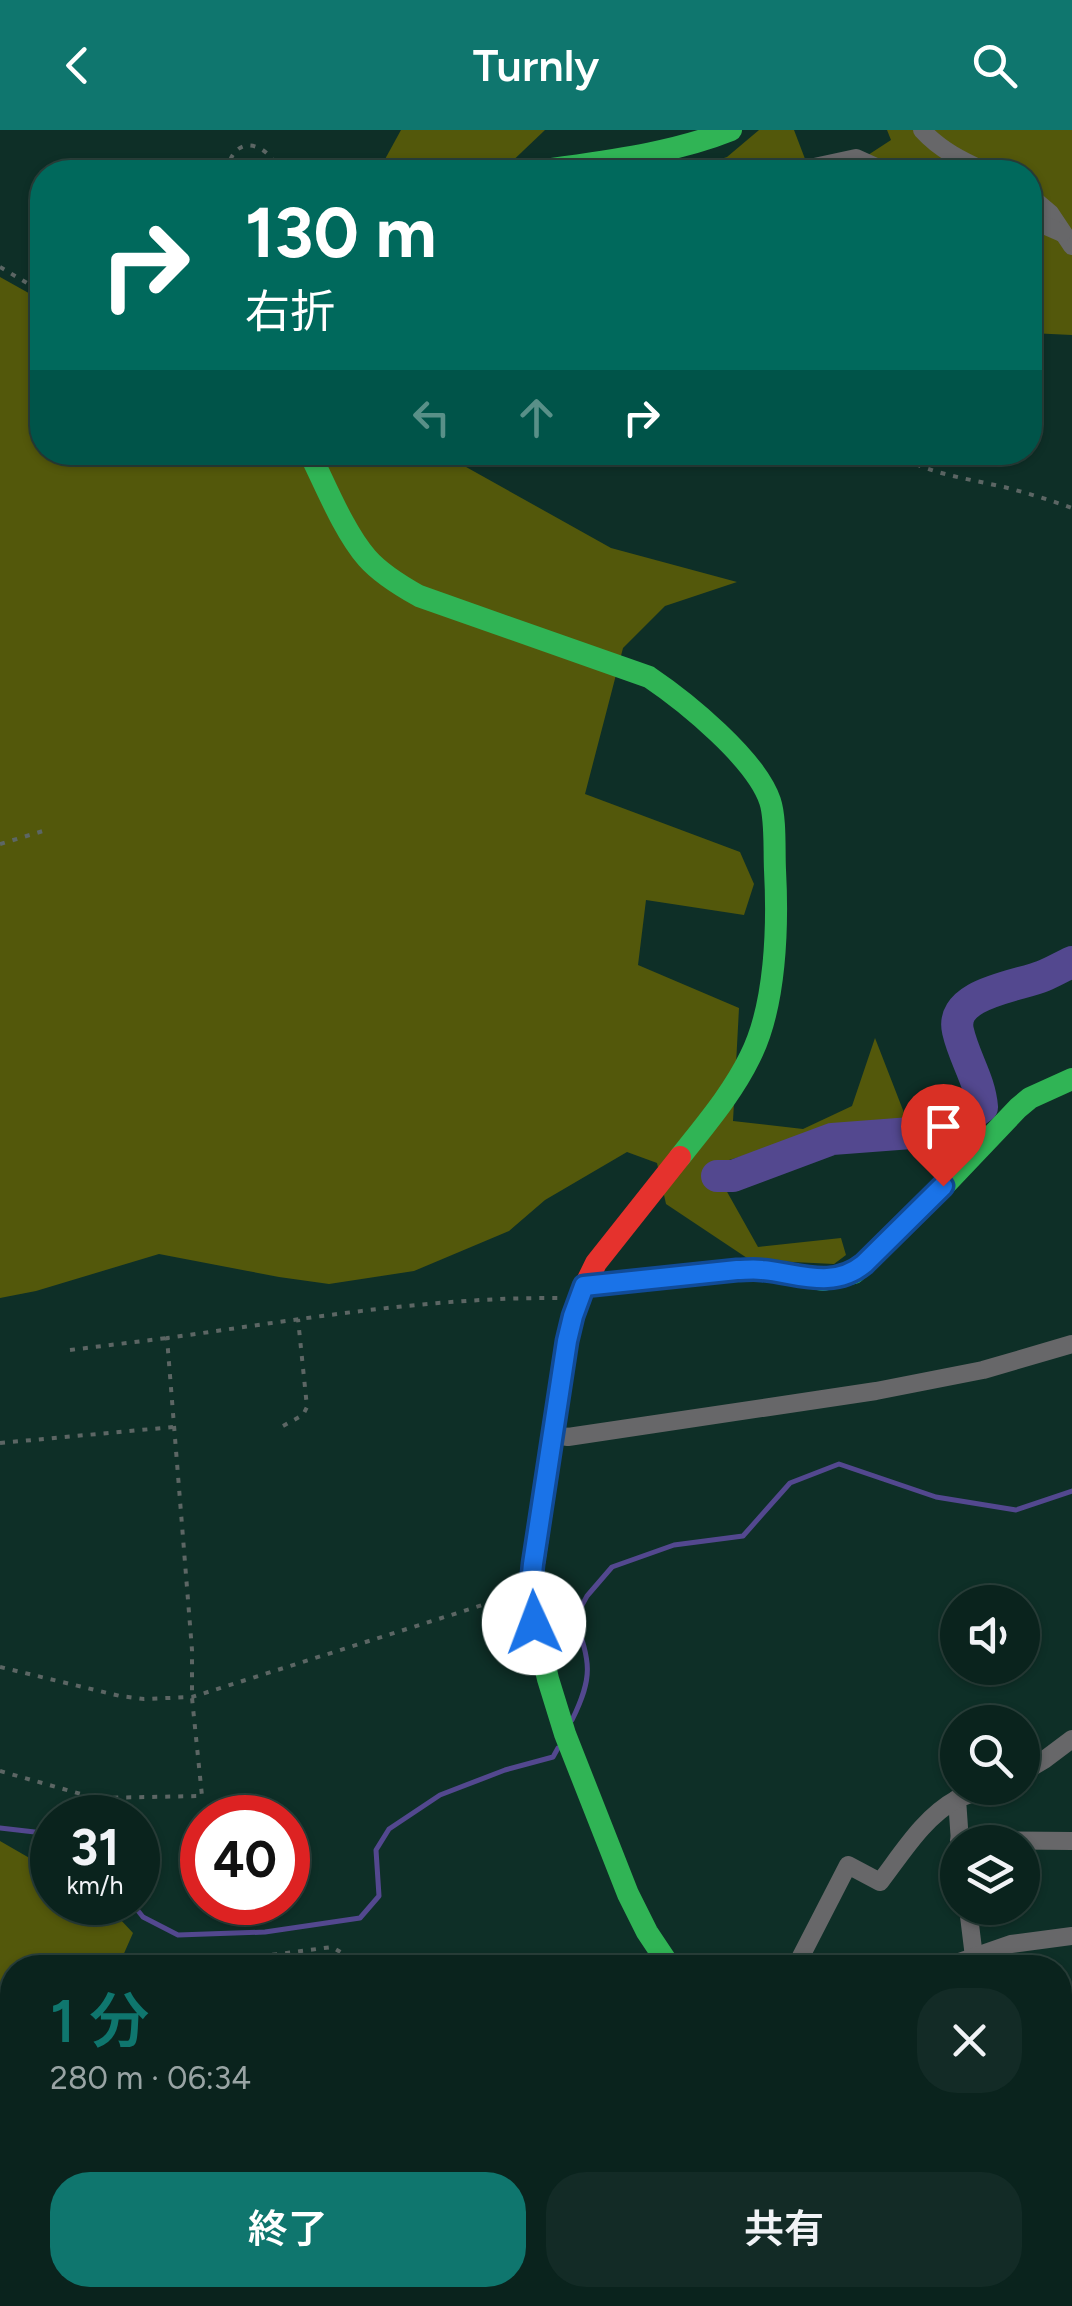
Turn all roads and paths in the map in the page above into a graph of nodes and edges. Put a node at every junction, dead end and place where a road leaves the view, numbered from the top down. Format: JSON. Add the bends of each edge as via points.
{"nodes":[{"id":1,"x":731,"y":130,"type":"edge"},
{"id":2,"x":922,"y":130,"type":"edge"},
{"id":3,"x":626,"y":157,"type":"junction"},
{"id":4,"x":229,"y":160,"type":"edge"},
{"id":5,"x":273,"y":160,"type":"edge"},
{"id":6,"x":607,"y":160,"type":"edge"},
{"id":7,"x":628,"y":160,"type":"edge"},
{"id":8,"x":962,"y":160,"type":"edge"},
{"id":9,"x":1042,"y":206,"type":"edge"},
{"id":10,"x":1042,"y":226,"type":"edge"},
{"id":11,"x":1067,"y":239,"type":"edge"},
{"id":12,"x":0,"y":268,"type":"edge"},
{"id":13,"x":30,"y":285,"type":"edge"},
{"id":14,"x":316,"y":465,"type":"edge"},
{"id":15,"x":914,"y":465,"type":"edge"},
{"id":16,"x":1072,"y":508,"type":"edge"},
{"id":17,"x":43,"y":831,"type":"dead end"},
{"id":18,"x":0,"y":844,"type":"edge"},
{"id":19,"x":1072,"y":1079,"type":"edge"},
{"id":20,"x":582,"y":1292,"type":"junction"},
{"id":21,"x":298,"y":1320,"type":"junction"},
{"id":22,"x":167,"y":1338,"type":"junction"},
{"id":23,"x":1072,"y":1344,"type":"edge"},
{"id":24,"x":70,"y":1350,"type":"dead end"},
{"id":25,"x":284,"y":1426,"type":"dead end"},
{"id":26,"x":173,"y":1427,"type":"junction"},
{"id":27,"x":554,"y":1435,"type":"junction"},
{"id":28,"x":0,"y":1444,"type":"edge"},
{"id":29,"x":530,"y":1594,"type":"junction"},
{"id":30,"x":0,"y":1667,"type":"edge"},
{"id":31,"x":192,"y":1698,"type":"junction"},
{"id":32,"x":1072,"y":1739,"type":"edge"},
{"id":33,"x":1040,"y":1762,"type":"edge"},
{"id":34,"x":0,"y":1771,"type":"edge"},
{"id":35,"x":946,"y":1805,"type":"edge"},
{"id":36,"x":1040,"y":1841,"type":"edge"},
{"id":37,"x":1072,"y":1841,"type":"edge"},
{"id":38,"x":970,"y":1925,"type":"edge"},
{"id":39,"x":1072,"y":1936,"type":"edge"},
{"id":40,"x":271,"y":1955,"type":"edge"},
{"id":41,"x":344,"y":1955,"type":"edge"},
{"id":42,"x":662,"y":1955,"type":"edge"},
{"id":43,"x":803,"y":1955,"type":"edge"},
{"id":44,"x":974,"y":1955,"type":"edge"},
{"id":45,"x":980,"y":1955,"type":"edge"}],
"edges":[{"from":1,"to":3,"type":"street"},
{"from":2,"to":8,"type":"street"},
{"from":3,"to":6,"type":"street"},
{"from":3,"to":7,"type":"street"},
{"from":4,"to":5,"type":"path","via":[[246,146]]},
{"from":9,"to":11,"type":"street"},
{"from":10,"to":11,"type":"street"},
{"from":12,"to":13,"type":"path"},
{"from":14,"to":20,"type":"street","via":[[354,540],[396,583],[649,677],[732,748],[771,803],[777,908],[769,995],[751,1056],[596,1263]]},
{"from":15,"to":16,"type":"path"},
{"from":17,"to":18,"type":"path"},
{"from":19,"to":20,"type":"street","via":[[1018,1108],[854,1273],[823,1280],[737,1270]]},
{"from":20,"to":21,"type":"path"},
{"from":20,"to":27,"type":"street","via":[[567,1341]]},
{"from":21,"to":22,"type":"path"},
{"from":21,"to":25,"type":"path","via":[[308,1407]]},
{"from":22,"to":24,"type":"path"},
{"from":22,"to":26,"type":"path"},
{"from":23,"to":27,"type":"street","via":[[876,1391]]},
{"from":26,"to":28,"type":"path"},
{"from":26,"to":31,"type":"path"},
{"from":27,"to":29,"type":"street"},
{"from":29,"to":31,"type":"path"},
{"from":29,"to":42,"type":"street","via":[[560,1724],[626,1894]]},
{"from":30,"to":31,"type":"path","via":[[132,1698]]},
{"from":31,"to":34,"type":"path","via":[[202,1796],[95,1798]]},
{"from":32,"to":33,"type":"street"},
{"from":35,"to":43,"type":"street","via":[[880,1882],[848,1865]]},
{"from":36,"to":37,"type":"street"},
{"from":38,"to":44,"type":"street"},
{"from":39,"to":45,"type":"street"},
{"from":40,"to":41,"type":"path","via":[[332,1948]]}]}
